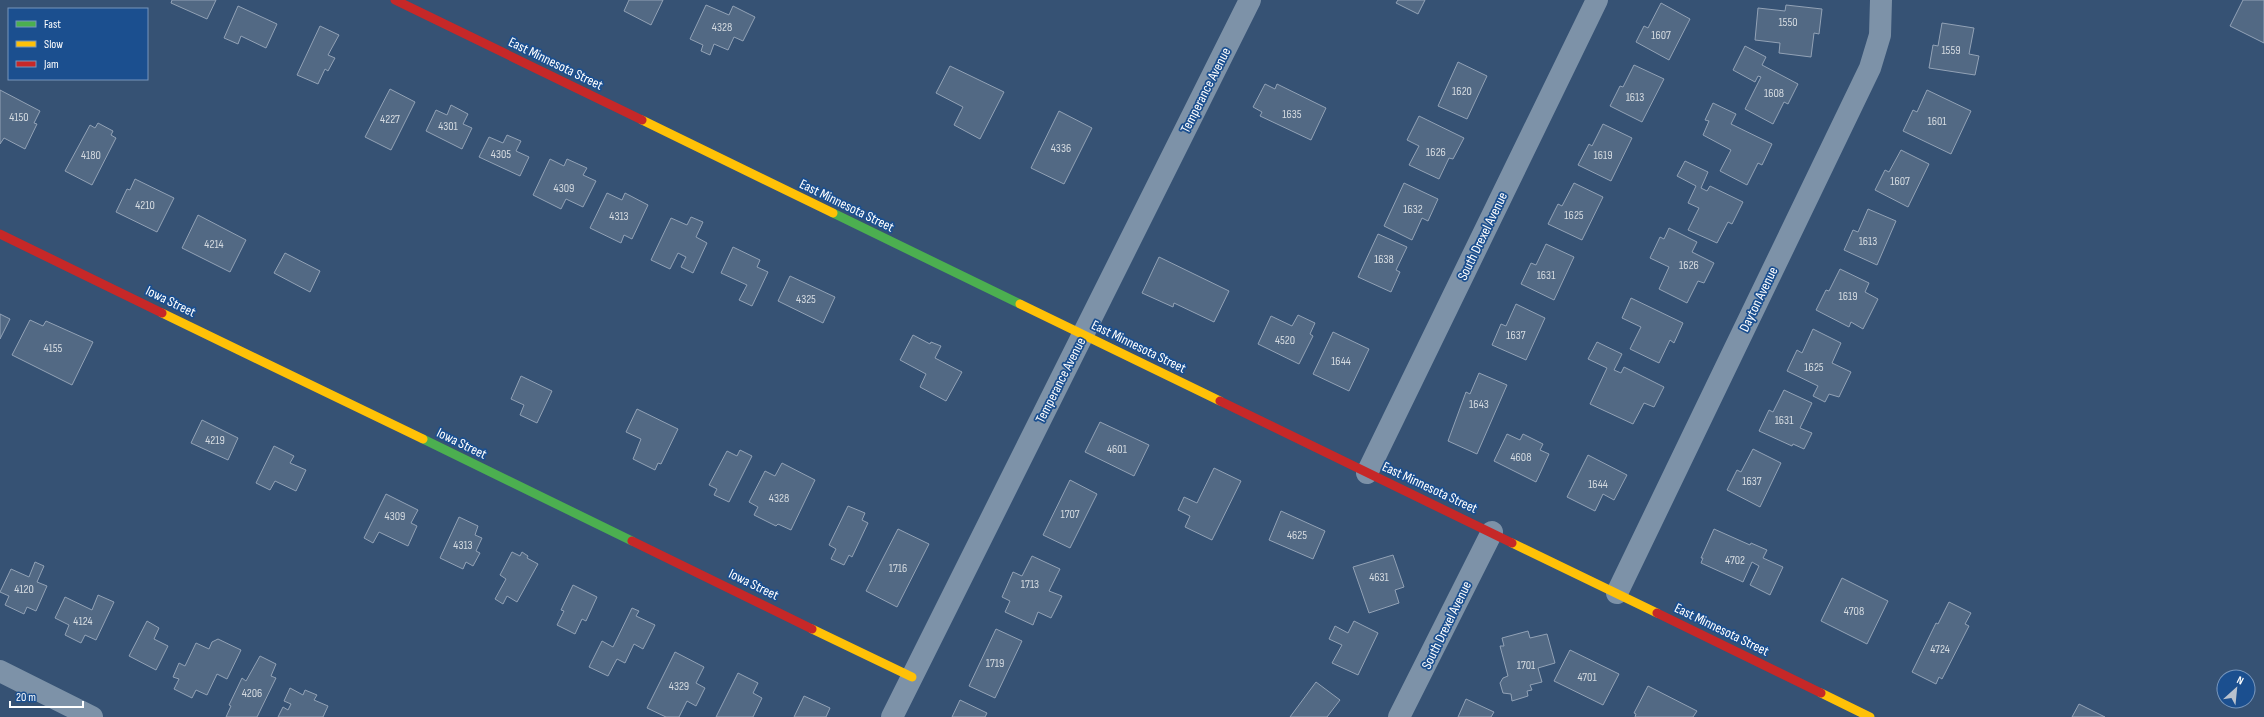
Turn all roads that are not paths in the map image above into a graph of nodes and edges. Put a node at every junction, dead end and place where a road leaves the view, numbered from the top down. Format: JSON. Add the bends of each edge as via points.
{"nodes":[{"id":1,"x":395,"y":0,"type":"edge"},
{"id":2,"x":1250,"y":0,"type":"edge"},
{"id":3,"x":1597,"y":0,"type":"edge"},
{"id":4,"x":1881,"y":0,"type":"edge"},
{"id":5,"x":0,"y":234,"type":"edge"},
{"id":6,"x":1083,"y":335,"type":"junction"},
{"id":7,"x":1367,"y":473,"type":"junction"},
{"id":8,"x":1492,"y":532,"type":"junction"},
{"id":9,"x":1617,"y":593,"type":"junction"},
{"id":10,"x":0,"y":671,"type":"edge"},
{"id":11,"x":912,"y":677,"type":"junction"},
{"id":12,"x":92,"y":717,"type":"edge"},
{"id":13,"x":892,"y":717,"type":"edge"},
{"id":14,"x":1399,"y":717,"type":"edge"},
{"id":15,"x":1870,"y":717,"type":"edge"}],
"edges":[{"from":1,"to":6,"type":"street","name":"East Minnesota Street"},
{"from":2,"to":6,"type":"street","name":"Temperance Avenue"},
{"from":3,"to":7,"type":"street","name":"South Drexel Avenue"},
{"from":4,"to":9,"type":"street","name":"Dayton Avenue","via":[[1880,35],[1870,68]]},
{"from":5,"to":11,"type":"street","name":"Iowa Street"},
{"from":6,"to":7,"type":"street","name":"East Minnesota Street"},
{"from":6,"to":11,"type":"street","name":"Temperance Avenue"},
{"from":7,"to":8,"type":"street","name":"East Minnesota Street"},
{"from":8,"to":9,"type":"street","name":"East Minnesota Street"},
{"from":8,"to":14,"type":"street","name":"South Drexel Avenue"},
{"from":9,"to":15,"type":"street","name":"East Minnesota Street"},
{"from":10,"to":12,"type":"street"},
{"from":11,"to":13,"type":"street","name":"Temperance Avenue"}]}
